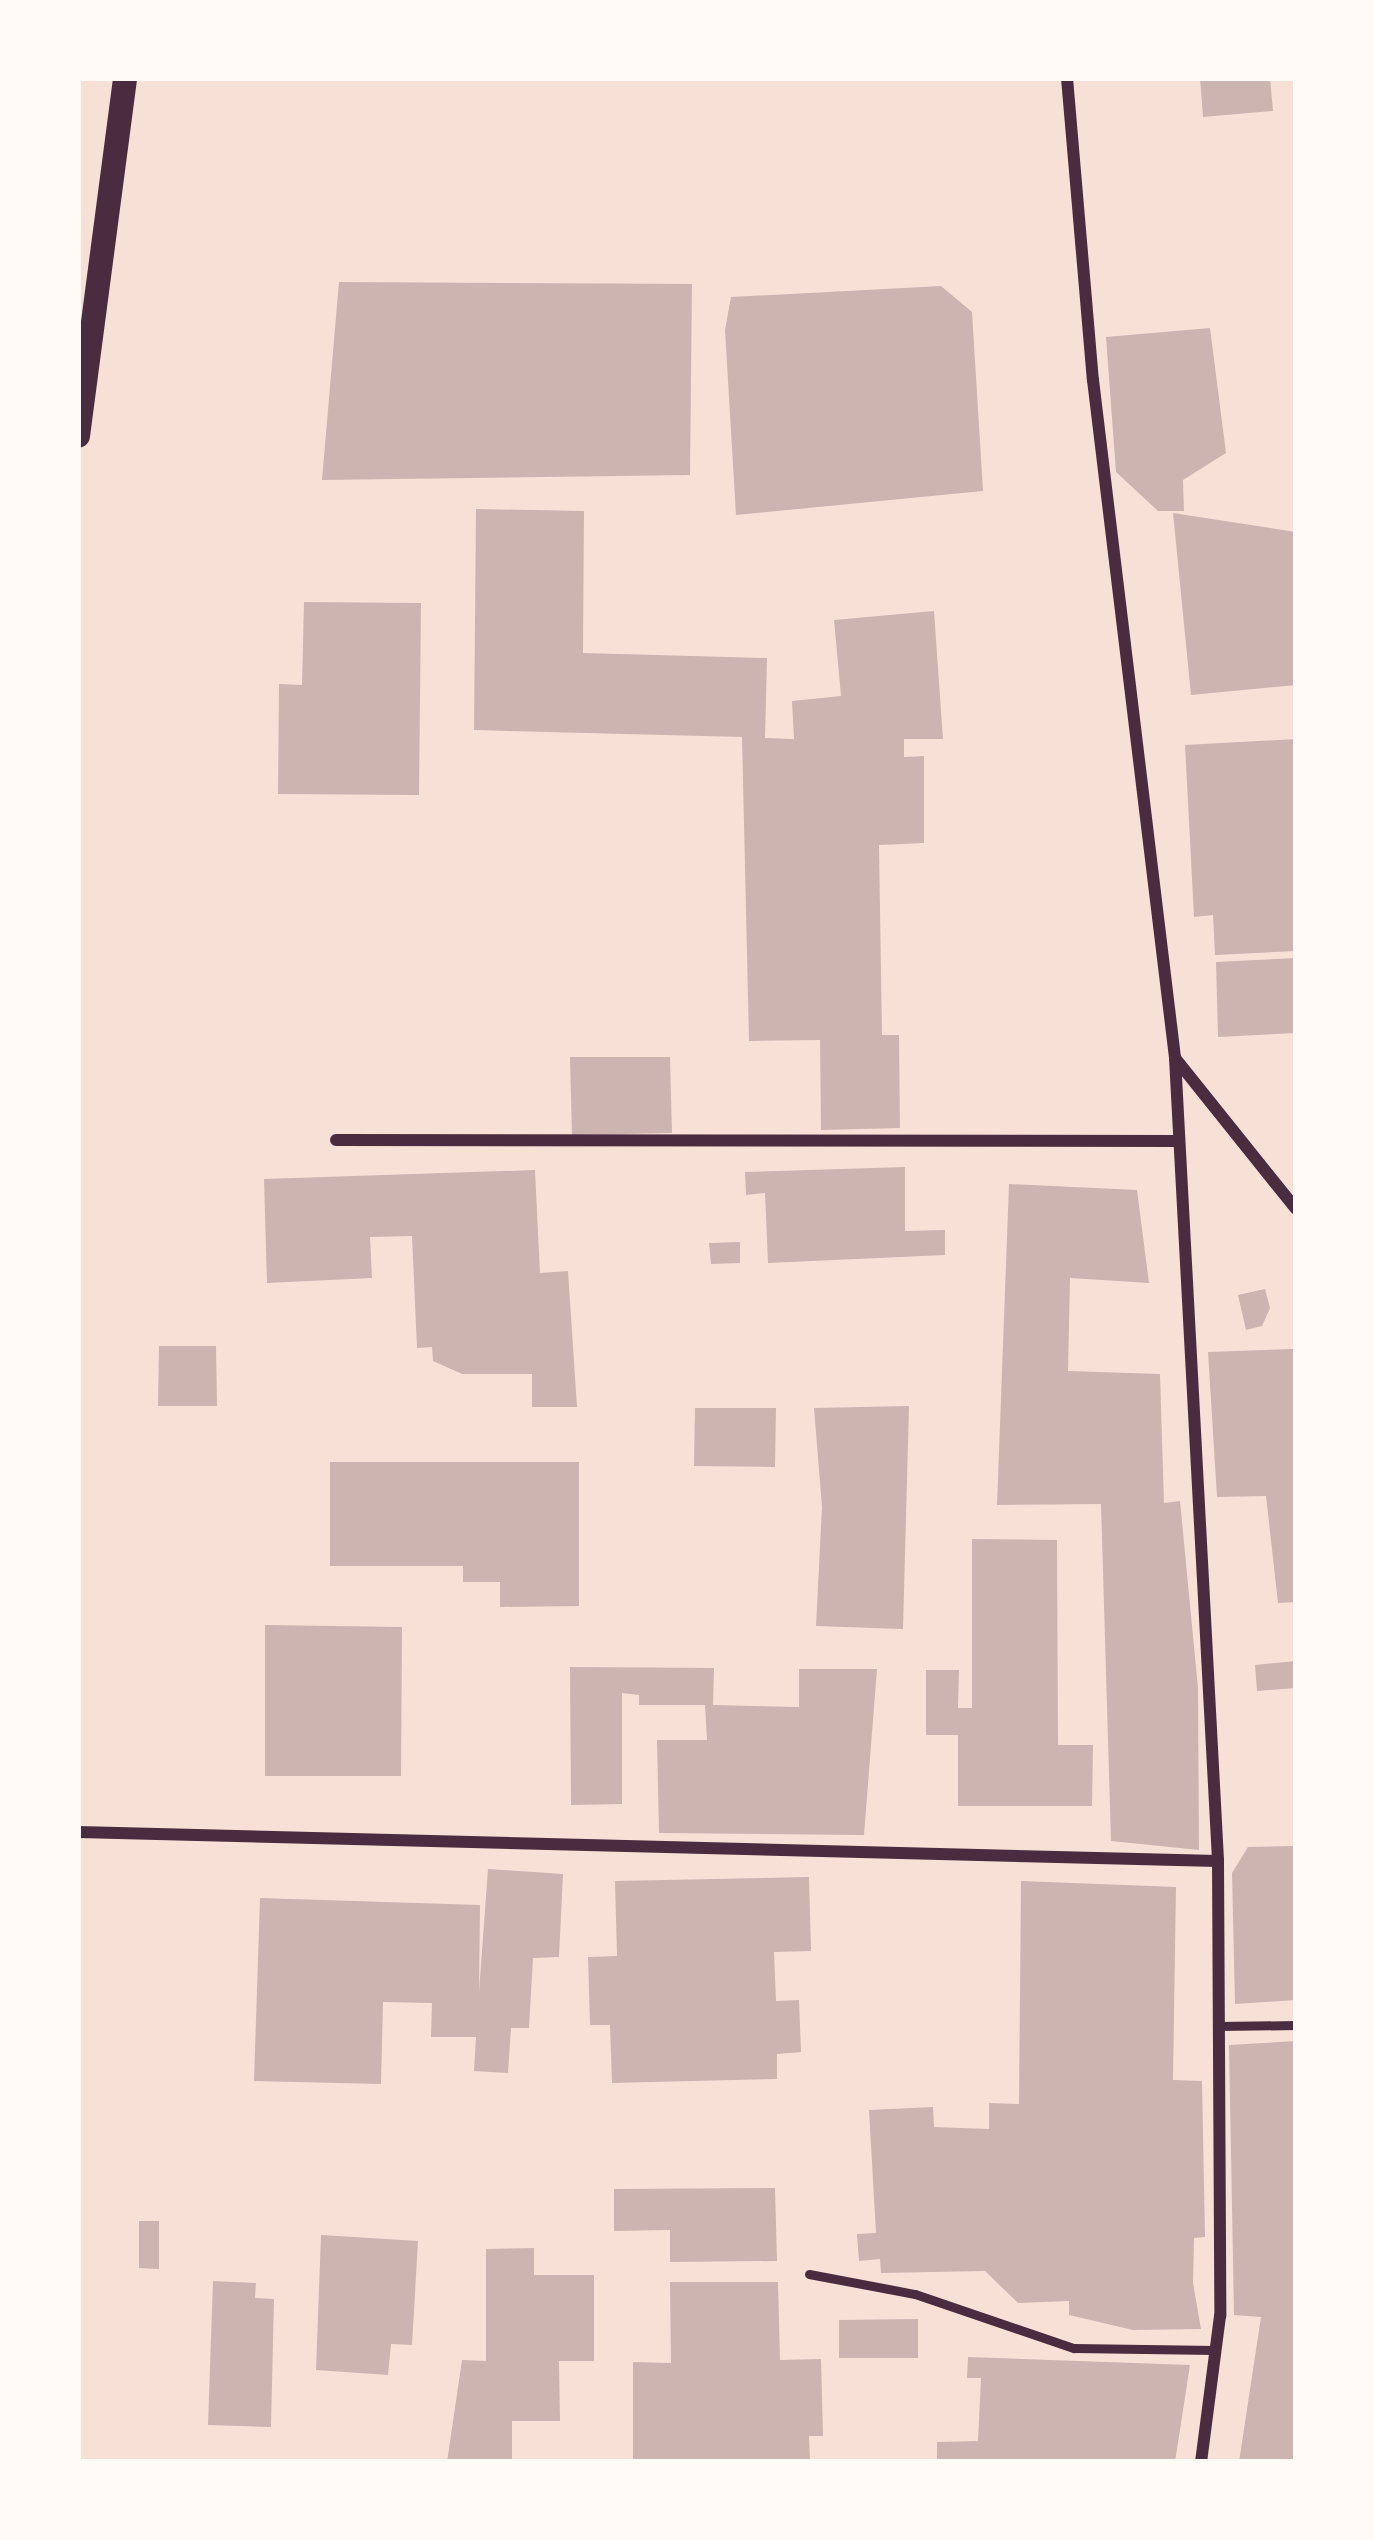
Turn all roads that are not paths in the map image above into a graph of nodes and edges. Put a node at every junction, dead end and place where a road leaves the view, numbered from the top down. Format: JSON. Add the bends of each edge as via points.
{"nodes":[{"id":1,"x":125,"y":78,"type":"edge"},
{"id":2,"x":1067,"y":78,"type":"edge"},
{"id":3,"x":78,"y":436,"type":"edge"},
{"id":4,"x":1175,"y":1058,"type":"junction"},
{"id":5,"x":336,"y":1140,"type":"dead end"},
{"id":6,"x":1179,"y":1141,"type":"junction"},
{"id":7,"x":1296,"y":1209,"type":"edge"},
{"id":8,"x":78,"y":1832,"type":"edge"},
{"id":9,"x":1218,"y":1861,"type":"junction"},
{"id":10,"x":1296,"y":2025,"type":"edge"},
{"id":11,"x":1219,"y":2026,"type":"junction"},
{"id":12,"x":809,"y":2274,"type":"dead end"},
{"id":13,"x":1215,"y":2350,"type":"junction"},
{"id":14,"x":1201,"y":2462,"type":"edge"}],
"edges":[{"from":1,"to":3,"type":"main road"},
{"from":2,"to":4,"type":"street","via":[[1093,380]]},
{"from":4,"to":6,"type":"street"},
{"from":4,"to":7,"type":"street"},
{"from":5,"to":6,"type":"street"},
{"from":6,"to":9,"type":"street"},
{"from":8,"to":9,"type":"street"},
{"from":9,"to":11,"type":"street"},
{"from":10,"to":11,"type":"lane"},
{"from":11,"to":13,"type":"street"},
{"from":12,"to":13,"type":"lane","via":[[915,2294],[1074,2348]]},
{"from":13,"to":14,"type":"street"}]}
